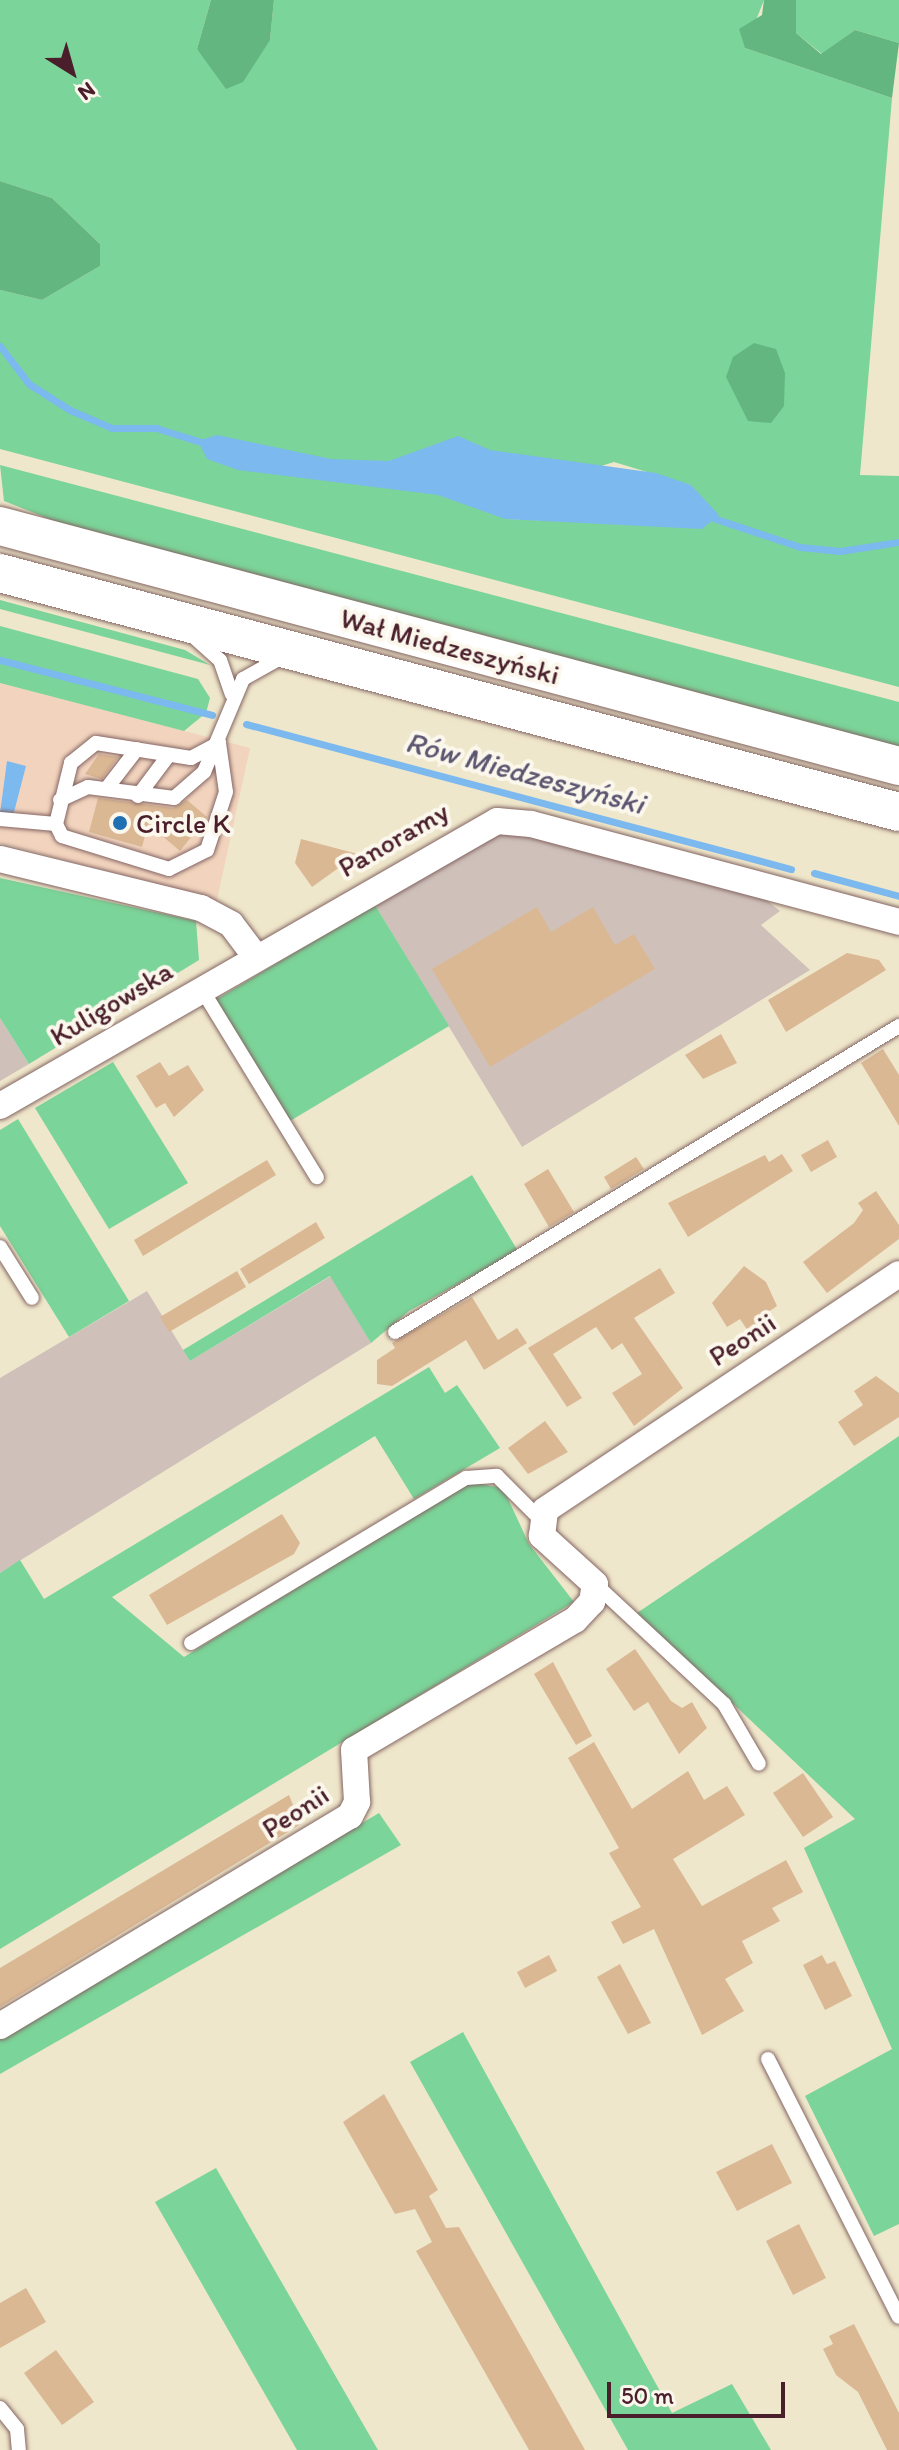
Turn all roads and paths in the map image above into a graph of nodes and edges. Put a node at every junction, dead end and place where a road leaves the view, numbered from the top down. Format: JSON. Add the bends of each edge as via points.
{"nodes":[{"id":1,"x":0,"y":526,"type":"edge"},
{"id":2,"x":0,"y":573,"type":"edge"},
{"id":3,"x":172,"y":619,"type":"junction"},
{"id":4,"x":296,"y":652,"type":"junction"},
{"id":5,"x":232,"y":694,"type":"junction"},
{"id":6,"x":219,"y":743,"type":"junction"},
{"id":7,"x":137,"y":749,"type":"junction"},
{"id":8,"x":168,"y":756,"type":"junction"},
{"id":9,"x":899,"y":766,"type":"edge"},
{"id":10,"x":107,"y":788,"type":"junction"},
{"id":11,"x":138,"y":796,"type":"junction"},
{"id":12,"x":60,"y":800,"type":"junction"},
{"id":13,"x":899,"y":812,"type":"edge"},
{"id":14,"x":0,"y":819,"type":"edge"},
{"id":15,"x":56,"y":824,"type":"junction"},
{"id":16,"x":0,"y":859,"type":"edge"},
{"id":17,"x":899,"y":922,"type":"edge"},
{"id":18,"x":255,"y":956,"type":"junction"},
{"id":19,"x":201,"y":987,"type":"junction"},
{"id":20,"x":899,"y":1026,"type":"edge"},
{"id":21,"x":0,"y":1106,"type":"edge"},
{"id":22,"x":317,"y":1177,"type":"dead end"},
{"id":23,"x":0,"y":1247,"type":"edge"},
{"id":24,"x":899,"y":1274,"type":"edge"},
{"id":25,"x":32,"y":1298,"type":"dead end"},
{"id":26,"x":395,"y":1332,"type":"dead end"},
{"id":27,"x":540,"y":1519,"type":"junction"},
{"id":28,"x":595,"y":1584,"type":"junction"},
{"id":29,"x":191,"y":1643,"type":"dead end"},
{"id":30,"x":759,"y":1764,"type":"dead end"},
{"id":31,"x":0,"y":2026,"type":"edge"},
{"id":32,"x":768,"y":2059,"type":"dead end"},
{"id":33,"x":899,"y":2317,"type":"edge"},
{"id":34,"x":0,"y":2408,"type":"edge"},
{"id":35,"x":19,"y":2450,"type":"edge"}],
"edges":[{"from":1,"to":9,"type":"main road","name":"Wał Miedzeszyński"},
{"from":2,"to":3,"type":"main road","name":"Wał Miedzeszyński"},
{"from":3,"to":4,"type":"main road","name":"Wał Miedzeszyński"},
{"from":3,"to":5,"type":"lane","via":[[220,660]]},
{"from":4,"to":5,"type":"lane","via":[[253,671]]},
{"from":4,"to":13,"type":"main road","name":"Wał Miedzeszyński"},
{"from":5,"to":6,"type":"lane"},
{"from":6,"to":8,"type":"lane","via":[[191,758]]},
{"from":6,"to":11,"type":"lane","via":[[188,788],[158,801]]},
{"from":6,"to":15,"type":"lane","via":[[226,792],[214,838],[191,864],[169,869],[73,845]]},
{"from":7,"to":8,"type":"lane"},
{"from":7,"to":10,"type":"lane"},
{"from":7,"to":12,"type":"lane","via":[[96,743],[80,751]]},
{"from":8,"to":11,"type":"lane"},
{"from":10,"to":11,"type":"lane"},
{"from":10,"to":12,"type":"lane"},
{"from":12,"to":15,"type":"lane"},
{"from":14,"to":15,"type":"lane"},
{"from":16,"to":18,"type":"street","via":[[201,908],[231,924]]},
{"from":17,"to":18,"type":"street","name":"Panoramy","via":[[510,820],[476,828]]},
{"from":18,"to":19,"type":"street","name":"Kuligowska"},
{"from":19,"to":21,"type":"street","name":"Kuligowska"},
{"from":19,"to":22,"type":"lane"},
{"from":20,"to":26,"type":"lane"},
{"from":23,"to":25,"type":"lane"},
{"from":24,"to":27,"type":"street","name":"Peonii","via":[[554,1502]]},
{"from":27,"to":28,"type":"street","via":[[549,1546]]},
{"from":27,"to":29,"type":"lane","via":[[497,1476],[466,1478]]},
{"from":28,"to":30,"type":"lane","via":[[724,1704]]},
{"from":28,"to":31,"type":"street","name":"Peonii","via":[[592,1602],[575,1620],[354,1750],[357,1802],[344,1821]]},
{"from":32,"to":33,"type":"lane"},
{"from":34,"to":35,"type":"lane","via":[[17,2429]]}]}
